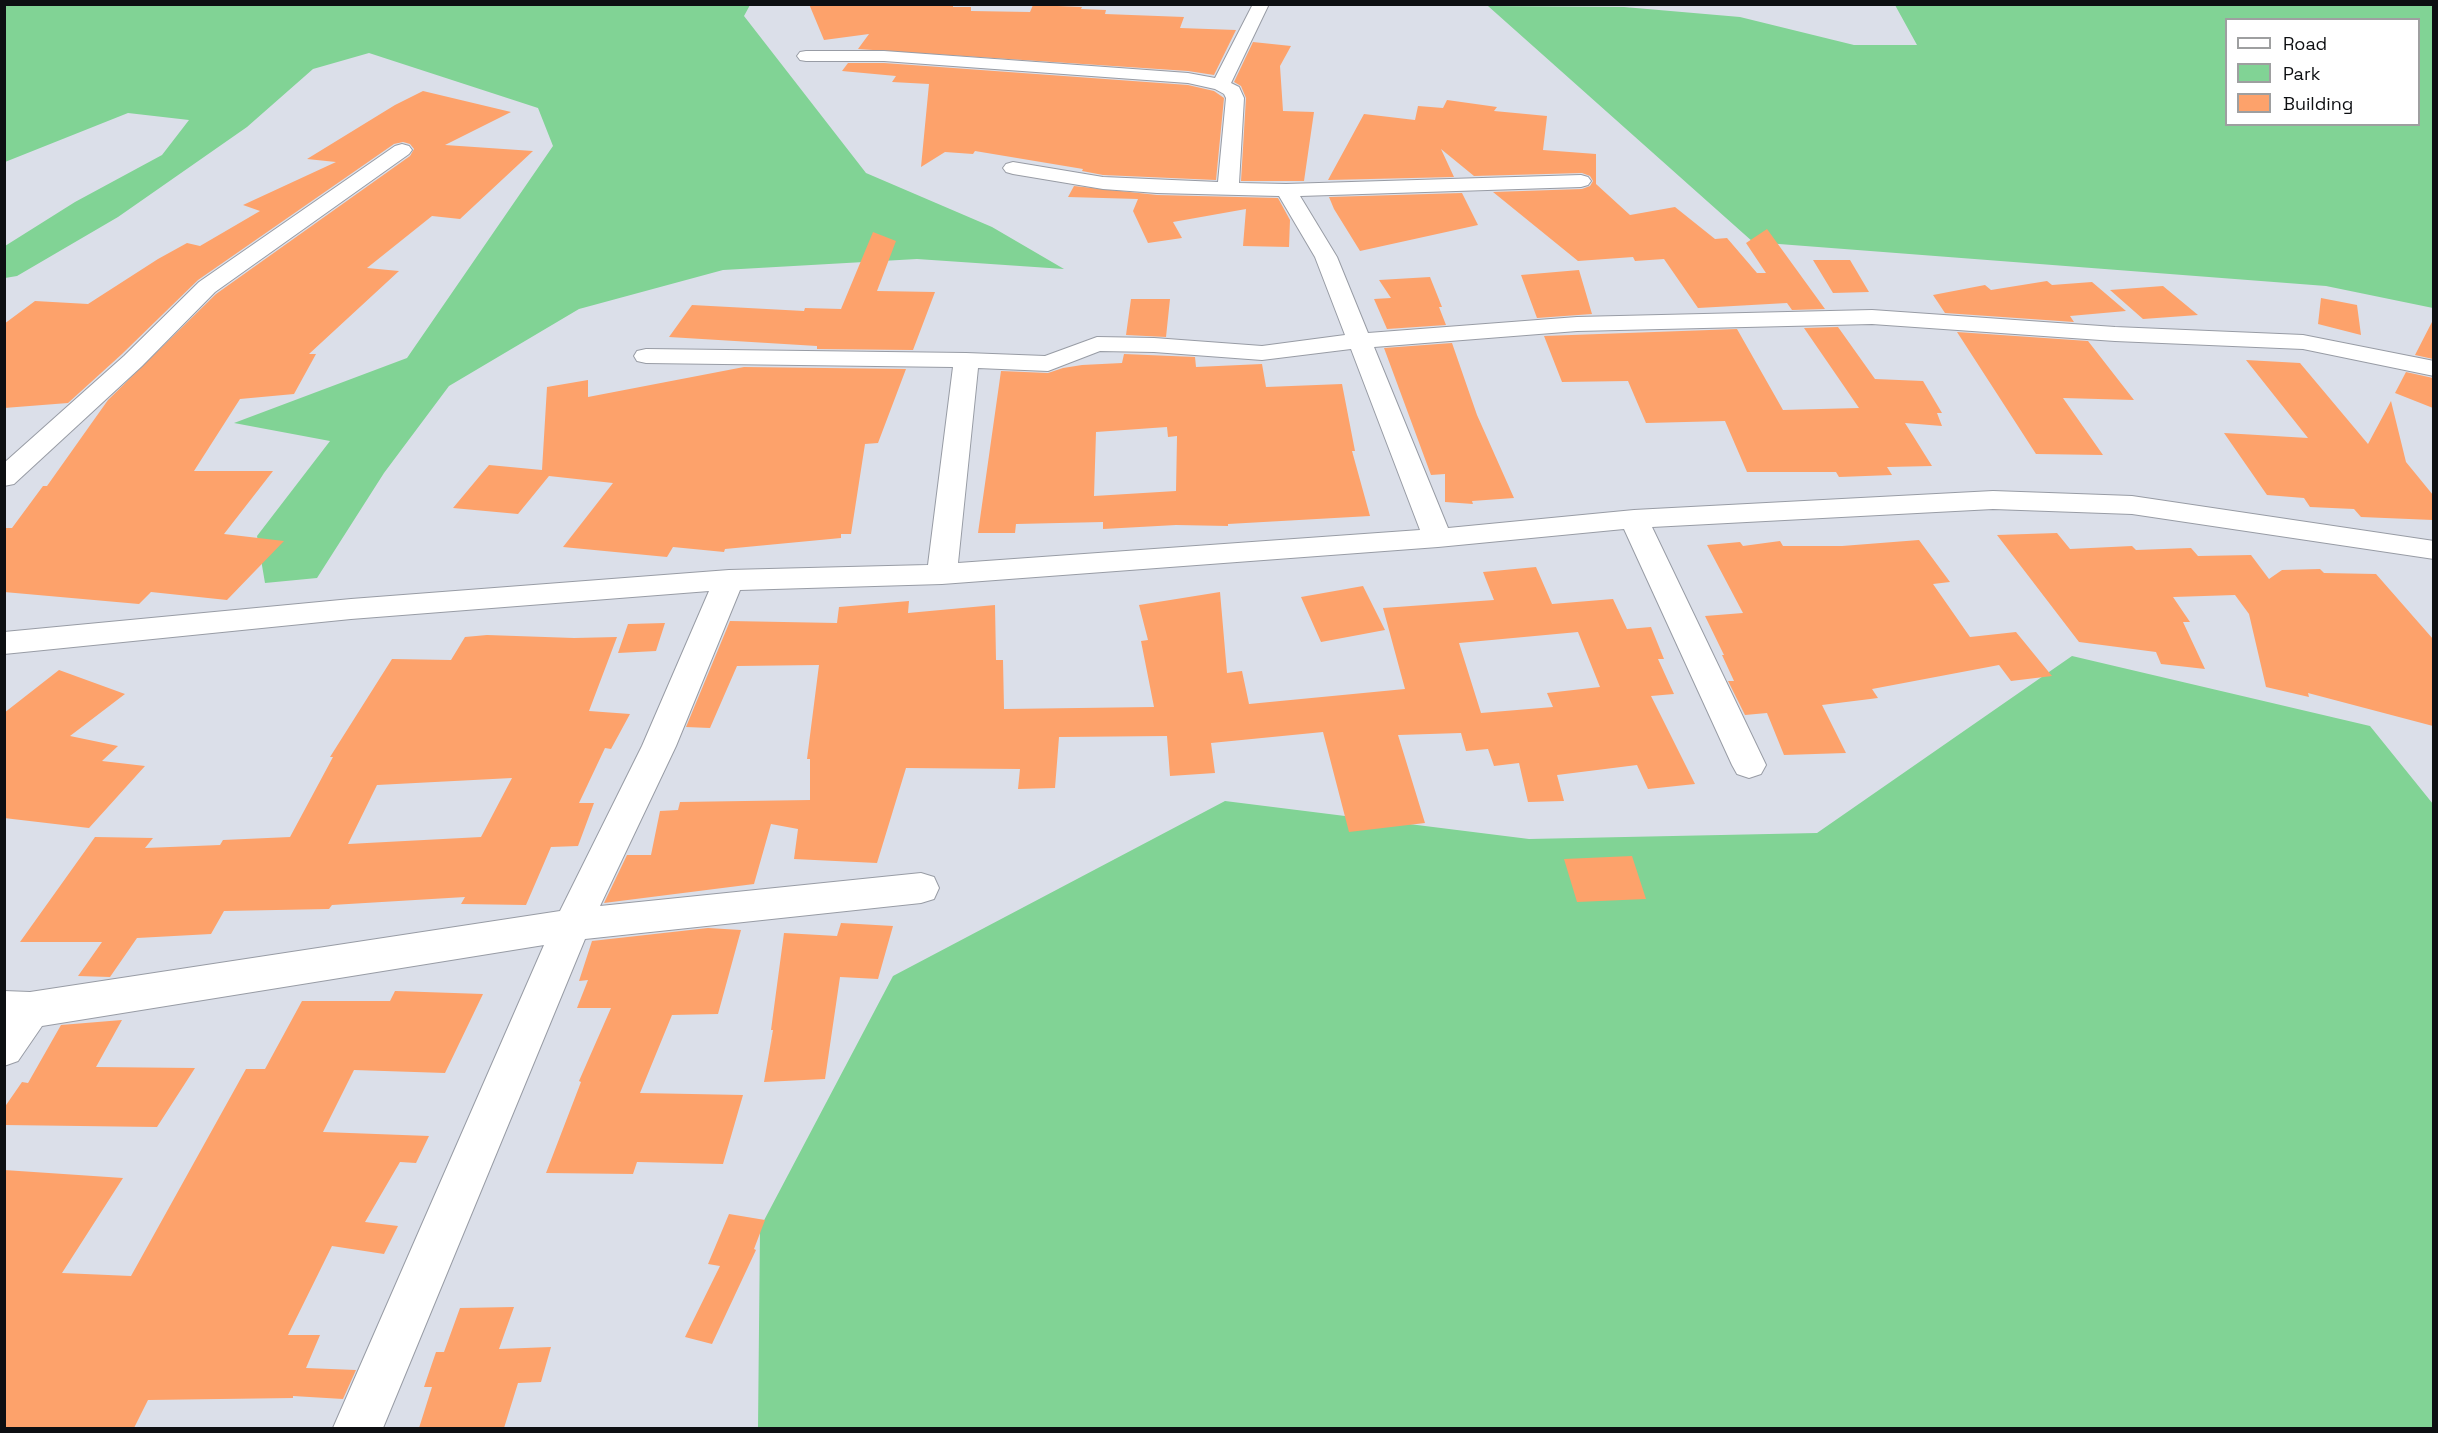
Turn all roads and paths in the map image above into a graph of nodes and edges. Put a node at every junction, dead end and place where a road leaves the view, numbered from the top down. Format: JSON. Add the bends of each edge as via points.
{"nodes":[{"id":1,"x":1261,"y":4,"type":"edge"},
{"id":2,"x":806,"y":56,"type":"dead end"},
{"id":3,"x":1221,"y":85,"type":"junction"},
{"id":4,"x":402,"y":150,"type":"dead end"},
{"id":5,"x":1013,"y":168,"type":"dead end"},
{"id":6,"x":1581,"y":182,"type":"dead end"},
{"id":7,"x":1228,"y":189,"type":"junction"},
{"id":8,"x":1286,"y":190,"type":"junction"},
{"id":9,"x":1358,"y":341,"type":"junction"},
{"id":10,"x":646,"y":356,"type":"dead end"},
{"id":11,"x":966,"y":360,"type":"junction"},
{"id":12,"x":2433,"y":369,"type":"edge"},
{"id":13,"x":4,"y":478,"type":"edge"},
{"id":14,"x":1634,"y":519,"type":"junction"},
{"id":15,"x":1438,"y":537,"type":"junction"},
{"id":16,"x":2433,"y":550,"type":"edge"},
{"id":17,"x":942,"y":574,"type":"junction"},
{"id":18,"x":729,"y":580,"type":"junction"},
{"id":19,"x":4,"y":643,"type":"edge"},
{"id":20,"x":1749,"y":765,"type":"dead end"},
{"id":21,"x":921,"y":888,"type":"dead end"},
{"id":22,"x":572,"y":925,"type":"junction"},
{"id":23,"x":17,"y":1009,"type":"edge"},
{"id":24,"x":4,"y":1048,"type":"edge"},
{"id":25,"x":358,"y":1428,"type":"edge"}],
"edges":[{"from":1,"to":3,"type":"street"},
{"from":2,"to":3,"type":"street","via":[[884,56],[1188,78]]},
{"from":3,"to":7,"type":"street","via":[[1232,90],[1235,98]]},
{"from":4,"to":13,"type":"street","via":[[207,287]]},
{"from":5,"to":7,"type":"street","via":[[1103,183]]},
{"from":6,"to":8,"type":"street"},
{"from":7,"to":8,"type":"street"},
{"from":8,"to":9,"type":"street","via":[[1326,257]]},
{"from":9,"to":11,"type":"street","via":[[1262,353],[1097,345],[1048,364]]},
{"from":9,"to":12,"type":"street","via":[[1577,324],[1872,317],[2303,342]]},
{"from":9,"to":15,"type":"street"},
{"from":10,"to":11,"type":"street"},
{"from":11,"to":17,"type":"street"},
{"from":14,"to":15,"type":"street"},
{"from":14,"to":16,"type":"street","via":[[1993,500],[2132,505]]},
{"from":14,"to":20,"type":"street"},
{"from":15,"to":17,"type":"street"},
{"from":17,"to":18,"type":"street"},
{"from":18,"to":19,"type":"street","via":[[351,609]]},
{"from":18,"to":22,"type":"street","via":[[659,746]]},
{"from":21,"to":22,"type":"street"},
{"from":22,"to":23,"type":"street"},
{"from":22,"to":25,"type":"street"},
{"from":23,"to":24,"type":"street"}]}
